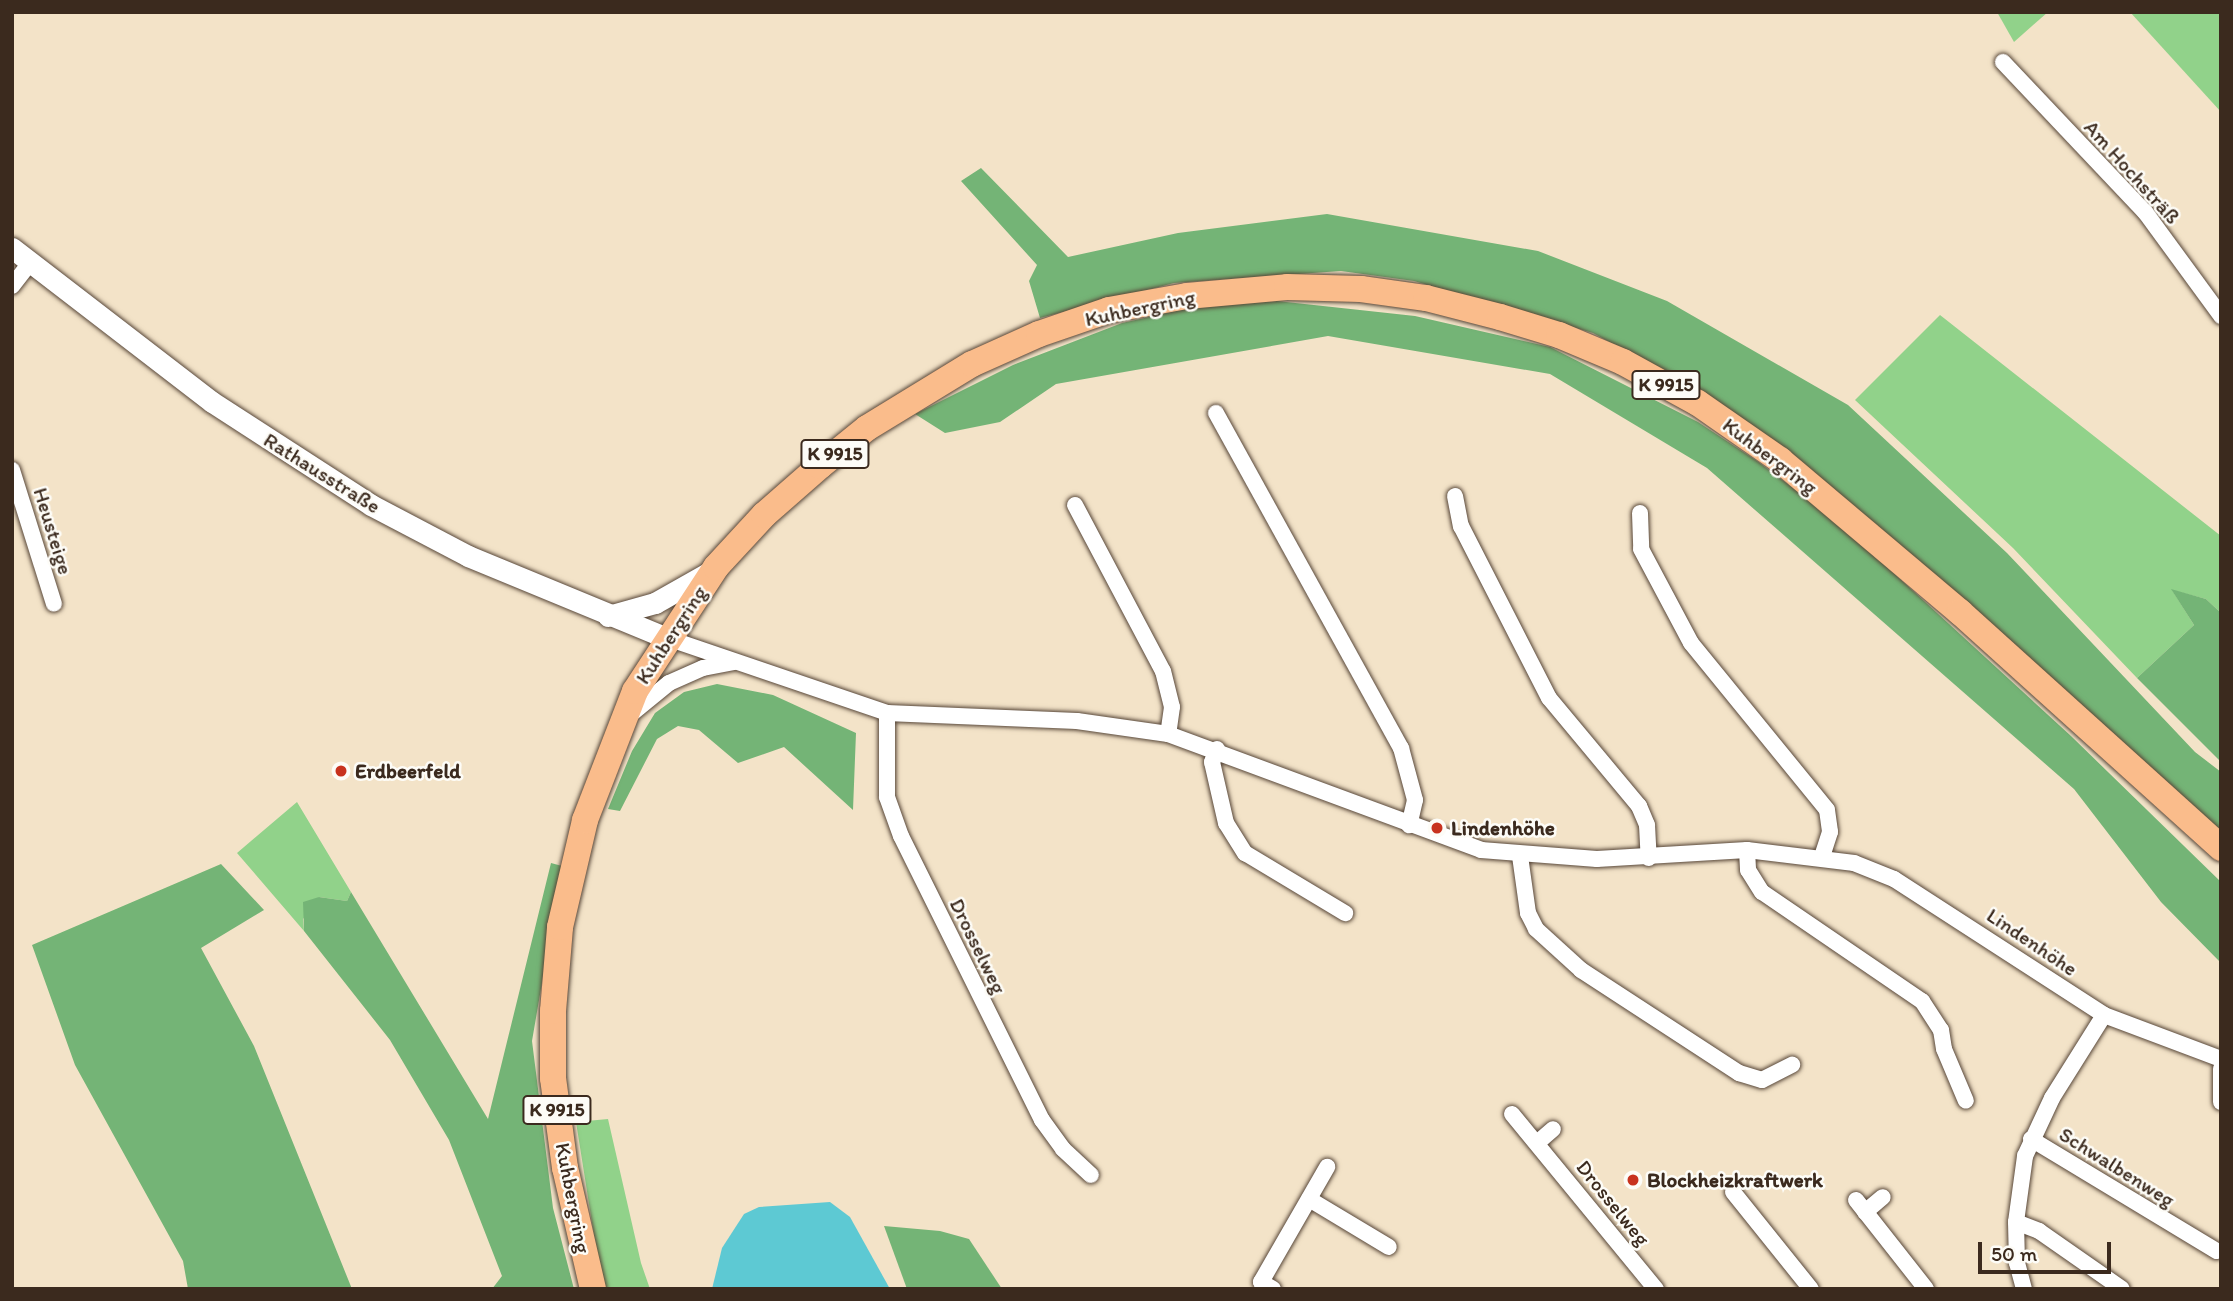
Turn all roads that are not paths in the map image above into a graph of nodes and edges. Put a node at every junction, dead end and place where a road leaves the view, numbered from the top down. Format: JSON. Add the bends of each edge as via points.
{"nodes":[{"id":1,"x":2003,"y":62,"type":"dead end"},
{"id":2,"x":12,"y":248,"type":"edge"},
{"id":3,"x":30,"y":262,"type":"junction"},
{"id":4,"x":12,"y":286,"type":"edge"},
{"id":5,"x":2221,"y":316,"type":"edge"},
{"id":6,"x":1216,"y":412,"type":"dead end"},
{"id":7,"x":12,"y":470,"type":"edge"},
{"id":8,"x":1455,"y":496,"type":"dead end"},
{"id":9,"x":1075,"y":505,"type":"dead end"},
{"id":10,"x":1640,"y":513,"type":"dead end"},
{"id":11,"x":716,"y":567,"type":"junction"},
{"id":12,"x":54,"y":604,"type":"dead end"},
{"id":13,"x":608,"y":616,"type":"junction"},
{"id":14,"x":667,"y":638,"type":"junction"},
{"id":15,"x":734,"y":662,"type":"junction"},
{"id":16,"x":887,"y":713,"type":"junction"},
{"id":17,"x":620,"y":726,"type":"junction"},
{"id":18,"x":1168,"y":734,"type":"junction"},
{"id":19,"x":1217,"y":748,"type":"junction"},
{"id":20,"x":1409,"y":825,"type":"junction"},
{"id":21,"x":2221,"y":848,"type":"edge"},
{"id":22,"x":1747,"y":850,"type":"junction"},
{"id":23,"x":1520,"y":856,"type":"junction"},
{"id":24,"x":1822,"y":857,"type":"junction"},
{"id":25,"x":1649,"y":858,"type":"junction"},
{"id":26,"x":1345,"y":913,"type":"dead end"},
{"id":27,"x":2104,"y":1015,"type":"junction"},
{"id":28,"x":2221,"y":1059,"type":"edge"},
{"id":29,"x":1792,"y":1065,"type":"dead end"},
{"id":30,"x":2221,"y":1069,"type":"edge"},
{"id":31,"x":1966,"y":1101,"type":"dead end"},
{"id":32,"x":2221,"y":1102,"type":"edge"},
{"id":33,"x":1512,"y":1114,"type":"dead end"},
{"id":34,"x":1553,"y":1129,"type":"dead end"},
{"id":35,"x":2031,"y":1139,"type":"junction"},
{"id":36,"x":1537,"y":1143,"type":"junction"},
{"id":37,"x":1327,"y":1167,"type":"dead end"},
{"id":38,"x":1091,"y":1175,"type":"dead end"},
{"id":39,"x":1733,"y":1192,"type":"dead end"},
{"id":40,"x":1883,"y":1198,"type":"dead end"},
{"id":41,"x":1309,"y":1199,"type":"junction"},
{"id":42,"x":2015,"y":1222,"type":"junction"},
{"id":43,"x":1389,"y":1247,"type":"dead end"},
{"id":44,"x":2217,"y":1251,"type":"dead end"},
{"id":45,"x":593,"y":1289,"type":"edge"},
{"id":46,"x":1273,"y":1289,"type":"edge"},
{"id":47,"x":1656,"y":1289,"type":"edge"},
{"id":48,"x":1811,"y":1289,"type":"edge"},
{"id":49,"x":1926,"y":1289,"type":"edge"},
{"id":50,"x":2024,"y":1289,"type":"edge"},
{"id":51,"x":2122,"y":1289,"type":"edge"}],
"edges":[{"from":1,"to":5,"type":"street","name":"Am Hochsträß","via":[[2145,212]]},
{"from":2,"to":3,"type":"street","name":"Rathausstraße"},
{"from":3,"to":4,"type":"street"},
{"from":3,"to":13,"type":"street","name":"Rathausstraße","via":[[212,402],[324,477],[468,556]]},
{"from":6,"to":20,"type":"street","via":[[1401,748],[1415,800]]},
{"from":7,"to":12,"type":"street","name":"Heusteige"},
{"from":8,"to":25,"type":"street","via":[[1461,526],[1549,698],[1639,806],[1647,825]]},
{"from":9,"to":18,"type":"street","via":[[1163,671],[1172,707]]},
{"from":10,"to":24,"type":"street","via":[[1641,549],[1691,643],[1827,810],[1830,832]]},
{"from":11,"to":13,"type":"street","via":[[686,589]]},
{"from":11,"to":14,"type":"main road","name":"Kuhbergring","number":"K 9915"},
{"from":11,"to":21,"type":"main road","name":"Kuhbergring","number":"K 9915","via":[[764,515],[867,428],[972,364],[1039,334],[1110,310],[1187,296],[1287,287],[1361,289],[1426,298],[1559,335],[1698,403],[1780,460],[1960,612]]},
{"from":13,"to":14,"type":"street","name":"Rathausstraße"},
{"from":14,"to":15,"type":"street","name":"Lindenhöhe"},
{"from":14,"to":17,"type":"main road","name":"Kuhbergring","number":"K 9915"},
{"from":15,"to":16,"type":"street","name":"Lindenhöhe"},
{"from":15,"to":17,"type":"street","via":[[703,668],[669,683]]},
{"from":16,"to":18,"type":"street","name":"Lindenhöhe","via":[[1077,721]]},
{"from":16,"to":38,"type":"street","name":"Drosselweg","via":[[887,797],[901,836],[1042,1120],[1063,1149]]},
{"from":17,"to":45,"type":"main road","name":"Kuhbergring","number":"K 9915","via":[[584,820],[566,897],[553,1011],[553,1078],[565,1168]]},
{"from":18,"to":19,"type":"street","name":"Lindenhöhe"},
{"from":19,"to":20,"type":"street","name":"Lindenhöhe"},
{"from":19,"to":26,"type":"street","via":[[1212,762],[1226,823],[1245,853]]},
{"from":20,"to":23,"type":"street","name":"Lindenhöhe","via":[[1481,850]]},
{"from":22,"to":24,"type":"street","name":"Lindenhöhe"},
{"from":22,"to":25,"type":"street","name":"Lindenhöhe"},
{"from":22,"to":31,"type":"street","via":[[1748,870],[1762,892],[1922,1002],[1941,1030]]},
{"from":23,"to":25,"type":"street","name":"Lindenhöhe"},
{"from":23,"to":29,"type":"street","via":[[1528,913],[1536,929],[1581,970],[1739,1073],[1762,1080]]},
{"from":24,"to":27,"type":"street","name":"Lindenhöhe","via":[[1894,879]]},
{"from":27,"to":28,"type":"street","name":"Lindenhöhe"},
{"from":27,"to":35,"type":"street","name":"Schwalbenweg"},
{"from":30,"to":32,"type":"street"},
{"from":33,"to":36,"type":"street","name":"Drosselweg"},
{"from":34,"to":36,"type":"street"},
{"from":35,"to":42,"type":"street","name":"Schwalbenweg"},
{"from":35,"to":44,"type":"street","name":"Schwalbenweg"},
{"from":36,"to":47,"type":"street","name":"Drosselweg"},
{"from":37,"to":41,"type":"street"},
{"from":39,"to":48,"type":"street","via":[[1759,1212]]},
{"from":40,"to":49,"type":"street","via":[[1861,1206]]},
{"from":41,"to":43,"type":"street"},
{"from":41,"to":46,"type":"street","via":[[1261,1282]]},
{"from":42,"to":50,"type":"street","name":"Schwalbenweg"},
{"from":42,"to":51,"type":"street","via":[[2039,1231]]}]}
